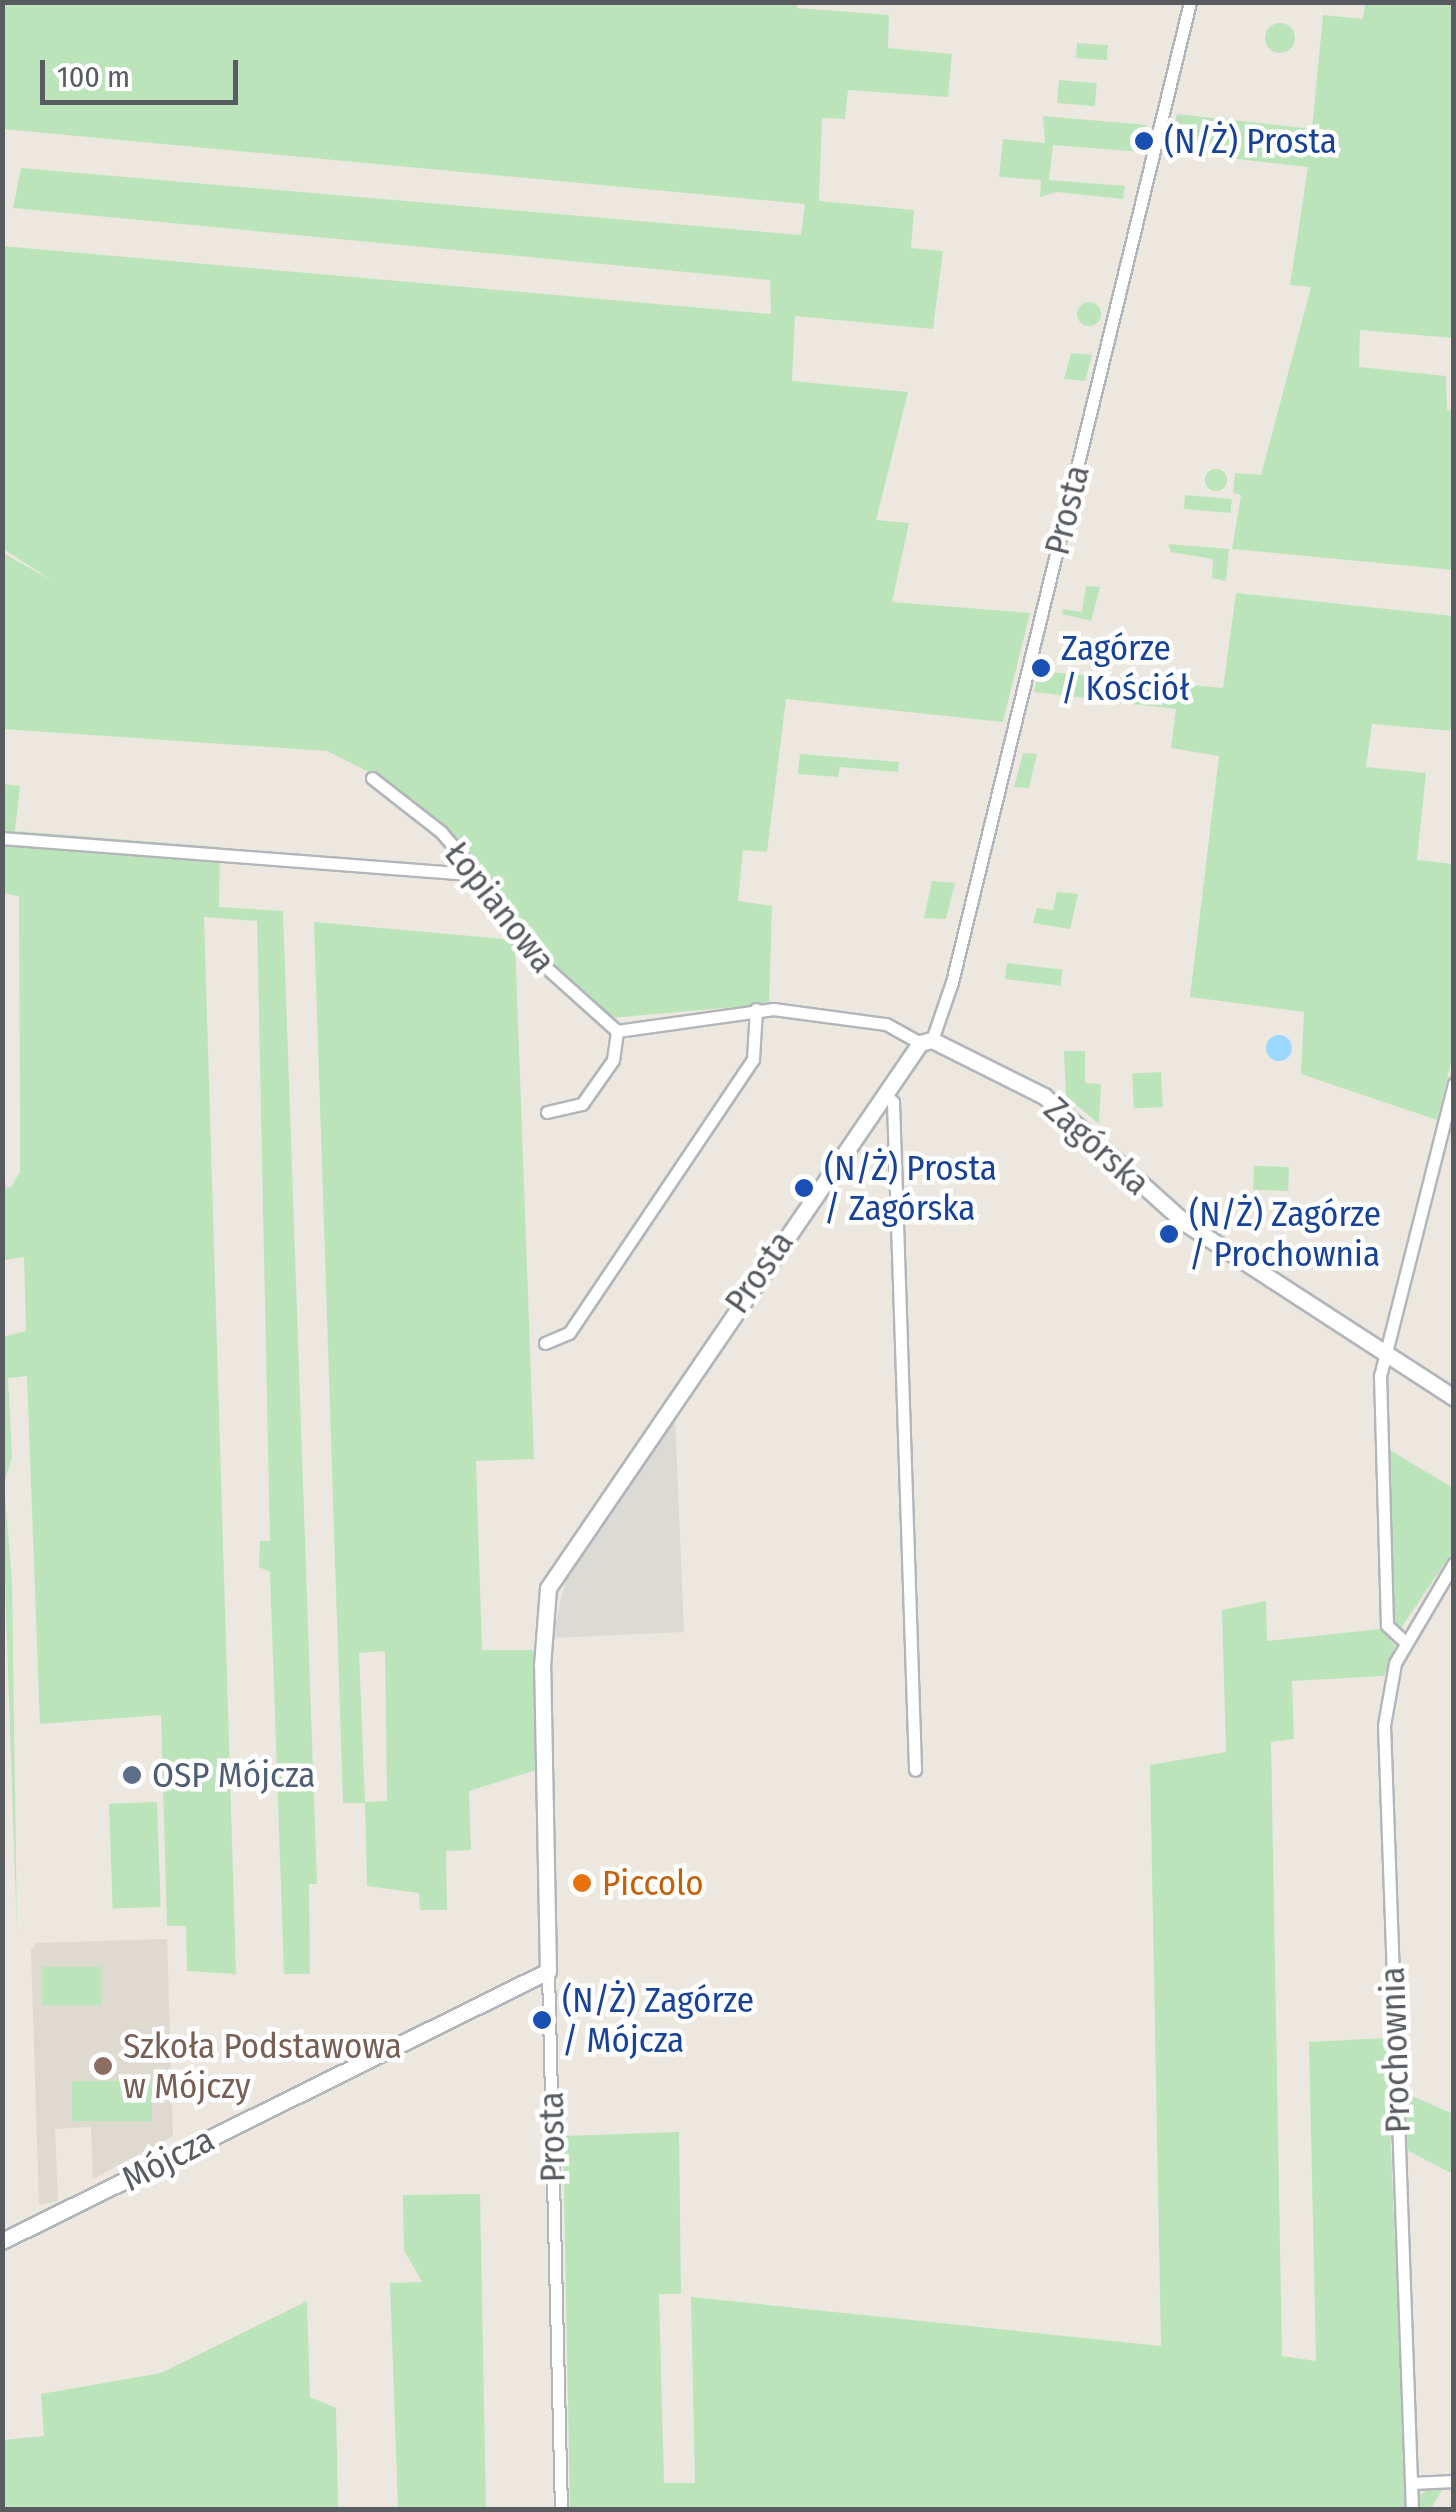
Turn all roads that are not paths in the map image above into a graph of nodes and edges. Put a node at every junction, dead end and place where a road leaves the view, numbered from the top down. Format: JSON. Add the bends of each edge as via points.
{"nodes":[{"id":1,"x":1190,"y":2,"type":"edge"},
{"id":2,"x":372,"y":778,"type":"dead end"},
{"id":3,"x":2,"y":838,"type":"edge"},
{"id":4,"x":478,"y":875,"type":"junction"},
{"id":5,"x":756,"y":1009,"type":"junction"},
{"id":6,"x":617,"y":1030,"type":"junction"},
{"id":7,"x":926,"y":1041,"type":"junction"},
{"id":8,"x":1454,"y":1083,"type":"edge"},
{"id":9,"x":884,"y":1093,"type":"junction"},
{"id":10,"x":547,"y":1112,"type":"dead end"},
{"id":11,"x":545,"y":1343,"type":"dead end"},
{"id":12,"x":1385,"y":1354,"type":"junction"},
{"id":13,"x":1454,"y":1398,"type":"edge"},
{"id":14,"x":1454,"y":1562,"type":"edge"},
{"id":15,"x":1404,"y":1642,"type":"junction"},
{"id":16,"x":915,"y":1770,"type":"dead end"},
{"id":17,"x":548,"y":1971,"type":"junction"},
{"id":18,"x":2,"y":2241,"type":"edge"},
{"id":19,"x":1454,"y":2481,"type":"edge"},
{"id":20,"x":1411,"y":2483,"type":"junction"},
{"id":21,"x":561,"y":2510,"type":"edge"},
{"id":22,"x":1412,"y":2510,"type":"edge"}],
"edges":[{"from":1,"to":7,"type":"street","name":"Prosta","via":[[961,945]]},
{"from":2,"to":4,"type":"street","name":"Łopianowa","via":[[442,832]]},
{"from":3,"to":4,"type":"street"},
{"from":4,"to":6,"type":"street","name":"Łopianowa","via":[[520,944]]},
{"from":5,"to":6,"type":"street"},
{"from":5,"to":7,"type":"street","via":[[886,1024]]},
{"from":5,"to":11,"type":"street","via":[[753,1060],[569,1333]]},
{"from":6,"to":10,"type":"street","via":[[613,1060],[582,1104]]},
{"from":7,"to":9,"type":"street","name":"Prosta"},
{"from":7,"to":12,"type":"street","name":"Zagórska","via":[[1059,1106],[1185,1222]]},
{"from":8,"to":12,"type":"street"},
{"from":9,"to":16,"type":"street","via":[[893,1102]]},
{"from":9,"to":17,"type":"street","name":"Prosta","via":[[548,1588],[542,1666]]},
{"from":12,"to":13,"type":"street","name":"Zagórska"},
{"from":12,"to":15,"type":"street","via":[[1380,1376],[1386,1614],[1391,1632]]},
{"from":14,"to":15,"type":"street","name":"Prochownia"},
{"from":15,"to":20,"type":"street","name":"Prochownia","via":[[1388,1685],[1384,1726]]},
{"from":17,"to":18,"type":"street","name":"Mójcza"},
{"from":17,"to":21,"type":"street","name":"Prosta"},
{"from":19,"to":20,"type":"street"},
{"from":20,"to":22,"type":"street","name":"Prochownia"}]}
